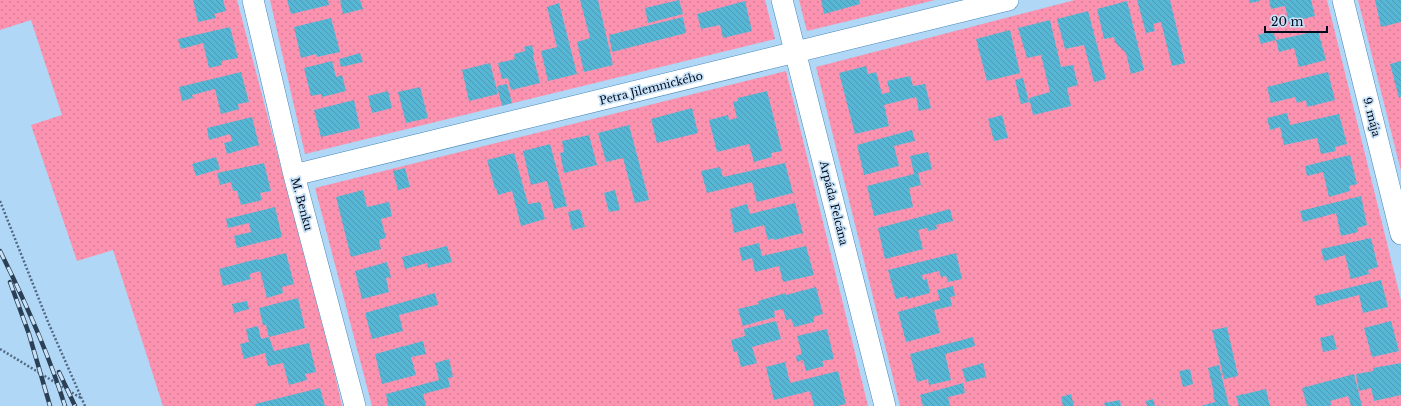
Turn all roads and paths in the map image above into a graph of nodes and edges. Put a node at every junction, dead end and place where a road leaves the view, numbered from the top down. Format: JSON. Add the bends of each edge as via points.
{"nodes":[{"id":1,"x":253,"y":0,"type":"edge"},
{"id":2,"x":782,"y":0,"type":"edge"},
{"id":3,"x":1008,"y":0,"type":"edge"},
{"id":4,"x":1343,"y":0,"type":"edge"},
{"id":5,"x":795,"y":53,"type":"junction"},
{"id":6,"x":294,"y":175,"type":"junction"},
{"id":7,"x":0,"y":201,"type":"edge"},
{"id":8,"x":1401,"y":234,"type":"edge"},
{"id":9,"x":0,"y":348,"type":"edge"},
{"id":10,"x":82,"y":399,"type":"junction"},
{"id":11,"x":85,"y":406,"type":"edge"},
{"id":12,"x":355,"y":406,"type":"edge"},
{"id":13,"x":885,"y":406,"type":"edge"}],
"edges":[{"from":1,"to":6,"type":"street","name":"M. Benku"},
{"from":2,"to":5,"type":"street","name":"Arpáda Felcána"},
{"from":3,"to":5,"type":"street","name":"Petra Jilemnického"},
{"from":4,"to":8,"type":"street","name":"9. mája"},
{"from":5,"to":6,"type":"street","name":"Petra Jilemnického"},
{"from":5,"to":13,"type":"street","name":"Arpáda Felcána"},
{"from":6,"to":12,"type":"street","name":"M. Benku"},
{"from":7,"to":10,"type":"path"},
{"from":9,"to":10,"type":"path"},
{"from":10,"to":11,"type":"path"}]}
